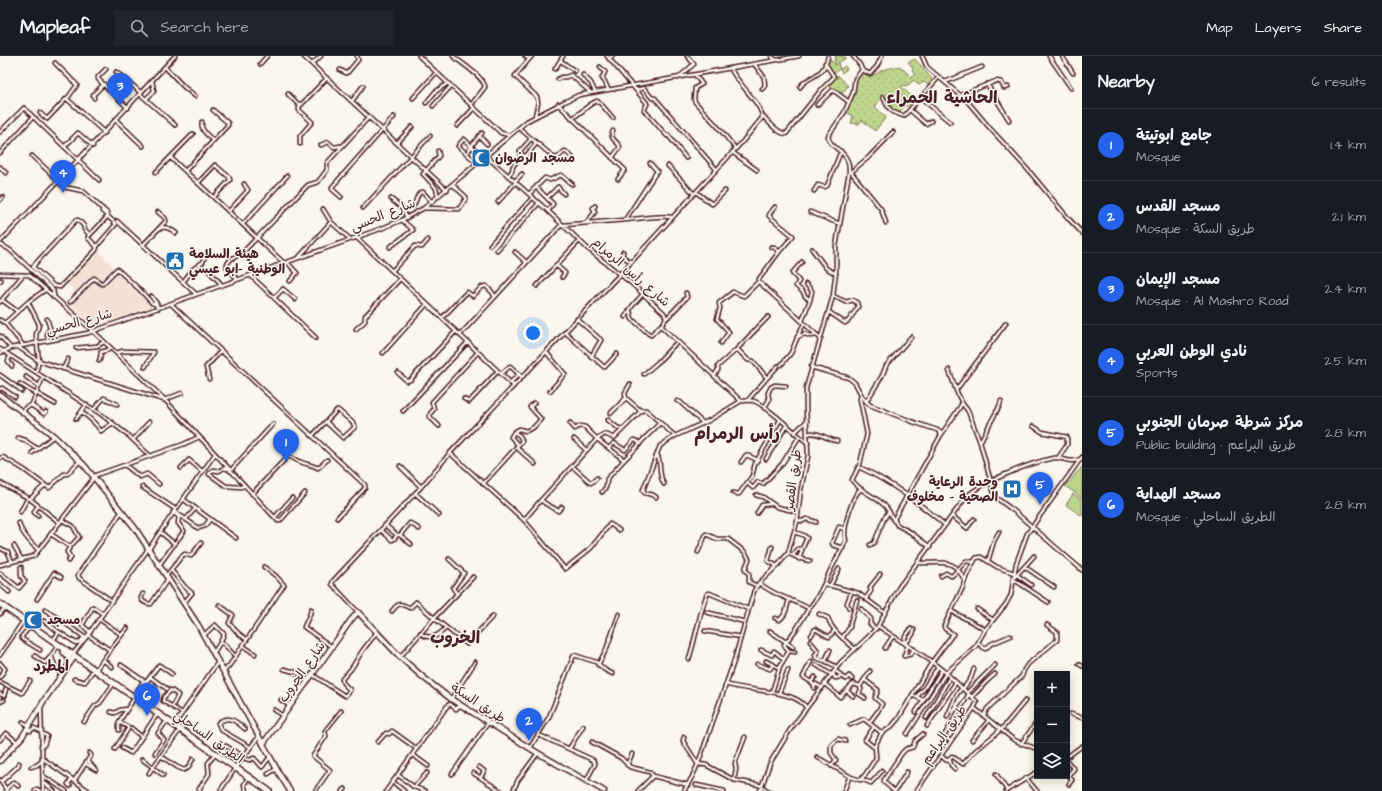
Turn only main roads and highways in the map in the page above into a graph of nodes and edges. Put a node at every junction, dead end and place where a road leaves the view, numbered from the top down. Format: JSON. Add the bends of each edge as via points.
{"nodes":[{"id":1,"x":0,"y":395,"type":"edge"},
{"id":2,"x":1,"y":609,"type":"edge"},
{"id":3,"x":358,"y":612,"type":"joint"},
{"id":4,"x":73,"y":656,"type":"junction"},
{"id":5,"x":94,"y":671,"type":"junction"},
{"id":6,"x":133,"y":698,"type":"junction"},
{"id":7,"x":41,"y":706,"type":"junction"},
{"id":8,"x":28,"y":726,"type":"junction"},
{"id":9,"x":263,"y":744,"type":"junction"},
{"id":10,"x":14,"y":746,"type":"junction"},
{"id":11,"x":0,"y":760,"type":"edge"},
{"id":12,"x":235,"y":769,"type":"junction"},
{"id":13,"x":250,"y":779,"type":"junction"},
{"id":14,"x":265,"y":791,"type":"edge"},
{"id":15,"x":269,"y":791,"type":"edge"},
{"id":16,"x":290,"y":791,"type":"edge"},
{"id":17,"x":604,"y":791,"type":"edge"}],
"edges":[{"from":1,"to":9,"type":"main road","via":[[54,436],[94,476],[122,511],[204,636]]},
{"from":2,"to":4,"type":"highway","name":"الطريق الساحلي"},
{"from":2,"to":4,"type":"highway","name":"الطريق الساحلي"},
{"from":3,"to":9,"type":"main road","name":"شارع الخروب"},
{"from":3,"to":17,"type":"main road","name":"طريق السكة","via":[[400,657],[451,699],[536,754]]},
{"from":4,"to":5,"type":"highway","name":"الطريق الساحلي"},
{"from":4,"to":7,"type":"main road"},
{"from":4,"to":7,"type":"main road"},
{"from":5,"to":6,"type":"highway","name":"الطريق الساحلي"},
{"from":5,"to":6,"type":"highway","name":"الطريق الساحلي","via":[[112,686]]},
{"from":6,"to":12,"type":"highway","name":"الطريق الساحلي"},
{"from":6,"to":12,"type":"highway","name":"الطريق الساحلي"},
{"from":7,"to":8,"type":"main road"},
{"from":8,"to":10,"type":"main road"},
{"from":8,"to":10,"type":"main road"},
{"from":9,"to":16,"type":"main road"},
{"from":10,"to":11,"type":"main road"},
{"from":12,"to":13,"type":"highway","name":"الطريق الساحلي"},
{"from":13,"to":14,"type":"highway","name":"الطريق الساحلي"},
{"from":13,"to":15,"type":"highway","name":"الطريق الساحلي"}]}
